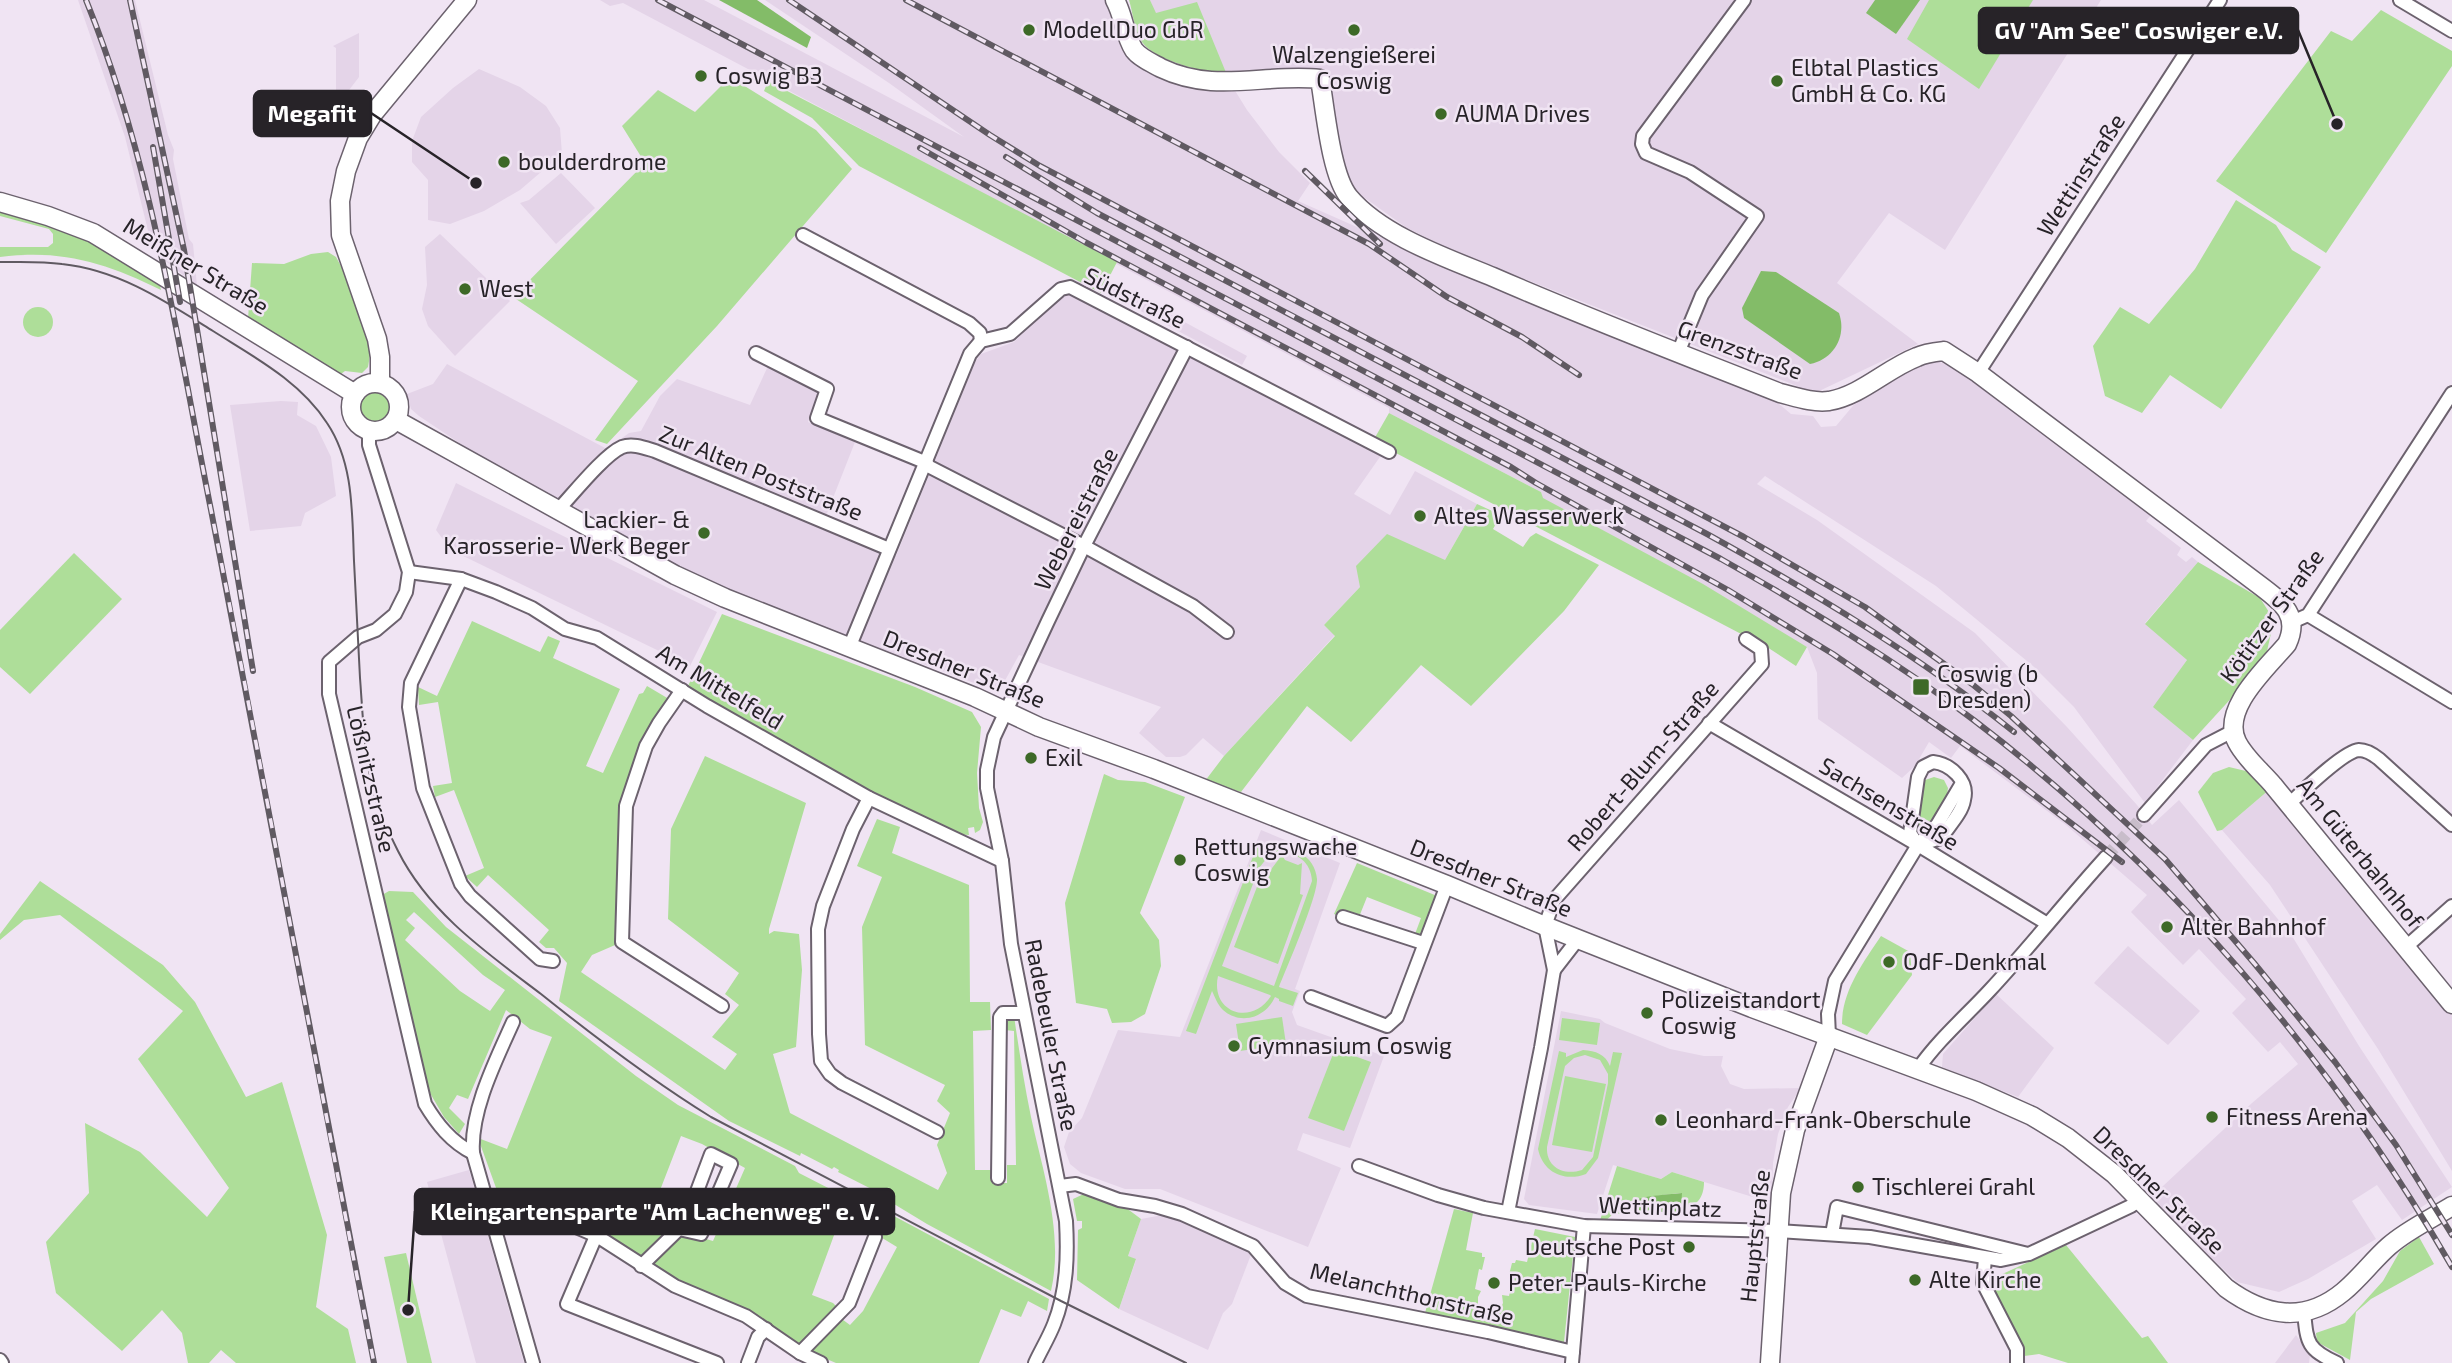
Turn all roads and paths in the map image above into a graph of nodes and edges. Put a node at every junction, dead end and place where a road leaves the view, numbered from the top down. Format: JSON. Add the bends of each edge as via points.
{"nodes":[{"id":1,"x":467,"y":0,"type":"edge"},
{"id":2,"x":1115,"y":0,"type":"edge"},
{"id":3,"x":1744,"y":0,"type":"edge"},
{"id":4,"x":2220,"y":0,"type":"edge"},
{"id":5,"x":2400,"y":0,"type":"edge"},
{"id":6,"x":2452,"y":31,"type":"edge"},
{"id":7,"x":0,"y":202,"type":"edge"},
{"id":8,"x":803,"y":236,"type":"dead end"},
{"id":9,"x":981,"y":341,"type":"junction"},
{"id":10,"x":1187,"y":347,"type":"junction"},
{"id":11,"x":756,"y":353,"type":"dead end"},
{"id":12,"x":1678,"y":353,"type":"junction"},
{"id":13,"x":1978,"y":373,"type":"junction"},
{"id":14,"x":380,"y":383,"type":"junction"},
{"id":15,"x":2452,"y":393,"type":"edge"},
{"id":16,"x":355,"y":394,"type":"junction"},
{"id":17,"x":396,"y":420,"type":"junction"},
{"id":18,"x":369,"y":430,"type":"junction"},
{"id":19,"x":1389,"y":452,"type":"dead end"},
{"id":20,"x":926,"y":464,"type":"junction"},
{"id":21,"x":558,"y":510,"type":"junction"},
{"id":22,"x":1084,"y":546,"type":"junction"},
{"id":23,"x":889,"y":549,"type":"junction"},
{"id":24,"x":409,"y":572,"type":"junction"},
{"id":25,"x":461,"y":579,"type":"junction"},
{"id":26,"x":2300,"y":618,"type":"junction"},
{"id":27,"x":1227,"y":632,"type":"dead end"},
{"id":28,"x":1746,"y":639,"type":"dead end"},
{"id":29,"x":849,"y":648,"type":"junction"},
{"id":30,"x":682,"y":690,"type":"junction"},
{"id":31,"x":2452,"y":702,"type":"edge"},
{"id":32,"x":1006,"y":712,"type":"junction"},
{"id":33,"x":1709,"y":723,"type":"junction"},
{"id":34,"x":2233,"y":731,"type":"junction"},
{"id":35,"x":869,"y":798,"type":"junction"},
{"id":36,"x":2289,"y":804,"type":"junction"},
{"id":37,"x":2144,"y":815,"type":"tunnel mouth"},
{"id":38,"x":2452,"y":825,"type":"edge"},
{"id":39,"x":1918,"y":845,"type":"junction"},
{"id":40,"x":2106,"y":857,"type":"tunnel mouth"},
{"id":41,"x":1002,"y":861,"type":"junction"},
{"id":42,"x":1447,"y":885,"type":"junction"},
{"id":43,"x":2452,"y":906,"type":"edge"},
{"id":44,"x":1343,"y":917,"type":"dead end"},
{"id":45,"x":2046,"y":923,"type":"junction"},
{"id":46,"x":1545,"y":926,"type":"junction"},
{"id":47,"x":1578,"y":939,"type":"junction"},
{"id":48,"x":1423,"y":943,"type":"junction"},
{"id":49,"x":2406,"y":947,"type":"junction"},
{"id":50,"x":553,"y":961,"type":"dead end"},
{"id":51,"x":1554,"y":970,"type":"junction"},
{"id":52,"x":1311,"y":997,"type":"dead end"},
{"id":53,"x":2452,"y":1004,"type":"edge"},
{"id":54,"x":722,"y":1006,"type":"dead end"},
{"id":55,"x":1024,"y":1013,"type":"junction"},
{"id":56,"x":513,"y":1022,"type":"dead end"},
{"id":57,"x":1829,"y":1036,"type":"junction"},
{"id":58,"x":1918,"y":1069,"type":"junction"},
{"id":59,"x":937,"y":1132,"type":"dead end"},
{"id":60,"x":473,"y":1153,"type":"junction"},
{"id":61,"x":1359,"y":1166,"type":"dead end"},
{"id":62,"x":999,"y":1178,"type":"dead end"},
{"id":63,"x":1060,"y":1186,"type":"junction"},
{"id":64,"x":2140,"y":1200,"type":"junction"},
{"id":65,"x":2452,"y":1206,"type":"edge"},
{"id":66,"x":1508,"y":1212,"type":"junction"},
{"id":67,"x":494,"y":1223,"type":"junction"},
{"id":68,"x":1584,"y":1226,"type":"junction"},
{"id":69,"x":679,"y":1229,"type":"junction"},
{"id":70,"x":1777,"y":1231,"type":"junction"},
{"id":71,"x":1832,"y":1234,"type":"junction"},
{"id":72,"x":596,"y":1236,"type":"junction"},
{"id":73,"x":875,"y":1237,"type":"dead end"},
{"id":74,"x":2029,"y":1254,"type":"junction"},
{"id":75,"x":1985,"y":1258,"type":"junction"},
{"id":76,"x":641,"y":1266,"type":"junction"},
{"id":77,"x":2304,"y":1312,"type":"junction"},
{"id":78,"x":766,"y":1329,"type":"junction"},
{"id":79,"x":800,"y":1353,"type":"junction"},
{"id":80,"x":1573,"y":1357,"type":"edge"},
{"id":81,"x":533,"y":1363,"type":"edge"},
{"id":82,"x":717,"y":1363,"type":"edge"},
{"id":83,"x":748,"y":1363,"type":"edge"},
{"id":84,"x":821,"y":1363,"type":"edge"},
{"id":85,"x":1035,"y":1363,"type":"edge"},
{"id":86,"x":1770,"y":1363,"type":"edge"},
{"id":87,"x":2017,"y":1363,"type":"edge"},
{"id":88,"x":2337,"y":1363,"type":"edge"}],
"edges":[{"from":1,"to":14,"type":"main road","via":[[372,115],[346,171],[340,201],[341,235],[377,339]]},
{"from":2,"to":12,"type":"main road","name":"Grenzstraße","via":[[1136,53],[1176,75],[1236,83],[1296,76],[1320,79],[1340,180],[1348,196],[1390,229],[1423,248]]},
{"from":3,"to":12,"type":"street","via":[[1643,136],[1646,153],[1690,172],[1757,216],[1702,295]]},
{"from":4,"to":13,"type":"street","name":"Wettinstraße"},
{"from":5,"to":6,"type":"street"},
{"from":7,"to":16,"type":"main road","name":"Meißner Straße","via":[[93,233]]},
{"from":8,"to":9,"type":"street","via":[[969,323]]},
{"from":9,"to":10,"type":"street","name":"Südstraße","via":[[1010,334],[1053,294],[1070,287]]},
{"from":9,"to":20,"type":"street","via":[[970,354]]},
{"from":10,"to":19,"type":"street","name":"Südstraße"},
{"from":10,"to":22,"type":"street","name":"Webereistraße"},
{"from":11,"to":20,"type":"street","via":[[827,389],[817,418]]},
{"from":12,"to":13,"type":"main road","name":"Grenzstraße","via":[[1810,401],[1851,395],[1907,361],[1944,351]]},
{"from":13,"to":26,"type":"main road","name":"Grenzstraße"},
{"from":14,"to":16,"type":"main road","via":[[366,385]]},
{"from":14,"to":17,"type":"main road","via":[[398,397]]},
{"from":15,"to":26,"type":"street","name":"Kötitzer Straße"},
{"from":16,"to":18,"type":"main road","via":[[353,415]]},
{"from":17,"to":18,"type":"main road","via":[[385,429]]},
{"from":17,"to":21,"type":"main road","name":"Dresdner Straße"},
{"from":18,"to":24,"type":"street","via":[[369,445]]},
{"from":20,"to":22,"type":"street"},
{"from":20,"to":23,"type":"street"},
{"from":21,"to":23,"type":"street","name":"Zur Alten Poststraße","via":[[607,458],[623,447],[637,446]]},
{"from":21,"to":29,"type":"main road","name":"Dresdner Straße","via":[[676,575]]},
{"from":22,"to":27,"type":"street","via":[[1193,606]]},
{"from":22,"to":32,"type":"street","name":"Webereistraße"},
{"from":23,"to":29,"type":"street"},
{"from":24,"to":25,"type":"street","name":"Am Mittelfeld"},
{"from":24,"to":60,"type":"street","name":"Lößnitzstraße","via":[[395,614],[329,662],[329,694],[425,1104],[438,1125]]},
{"from":25,"to":30,"type":"street","name":"Am Mittelfeld","via":[[532,608],[565,629],[597,638]]},
{"from":25,"to":50,"type":"street","via":[[409,692],[423,788],[465,890],[540,959]]},
{"from":26,"to":31,"type":"street","name":"Grenzstraße"},
{"from":26,"to":34,"type":"main road","name":"Kötitzer Straße","via":[[2287,644],[2236,706]]},
{"from":28,"to":33,"type":"street","name":"Robert-Blum-Straße","via":[[1761,649],[1762,664]]},
{"from":29,"to":32,"type":"main road","name":"Dresdner Straße"},
{"from":30,"to":35,"type":"street","name":"Am Mittelfeld"},
{"from":30,"to":54,"type":"street","via":[[646,746],[626,806],[622,942]]},
{"from":32,"to":41,"type":"street","name":"Radebeuler Straße","via":[[994,737],[987,770]]},
{"from":32,"to":42,"type":"main road","name":"Dresdner Straße"},
{"from":33,"to":39,"type":"street","name":"Sachsenstraße"},
{"from":33,"to":46,"type":"street","name":"Robert-Blum-Straße","via":[[1553,900]]},
{"from":34,"to":36,"type":"main road","name":"Am Güterbahnhof","via":[[2242,751]]},
{"from":34,"to":37,"type":"street","via":[[2206,745]]},
{"from":35,"to":41,"type":"street","name":"Am Mittelfeld"},
{"from":35,"to":59,"type":"street","via":[[848,840],[818,929],[821,1061],[842,1083]]},
{"from":36,"to":38,"type":"street","via":[[2348,754],[2360,750],[2379,759]]},
{"from":36,"to":49,"type":"main road","name":"Am Güterbahnhof"},
{"from":39,"to":39,"type":"street","via":[[1941,838],[1964,800],[1954,770],[1938,762],[1926,764],[1920,771],[1910,832]]},
{"from":39,"to":45,"type":"street","name":"Sachsenstraße"},
{"from":39,"to":57,"type":"street","via":[[1835,981]]},
{"from":40,"to":45,"type":"street"},
{"from":41,"to":55,"type":"street","name":"Radebeuler Straße"},
{"from":42,"to":46,"type":"main road","name":"Dresdner Straße"},
{"from":42,"to":48,"type":"street"},
{"from":43,"to":49,"type":"street"},
{"from":44,"to":48,"type":"street"},
{"from":45,"to":58,"type":"street"},
{"from":46,"to":47,"type":"main road","name":"Dresdner Straße"},
{"from":46,"to":51,"type":"street"},
{"from":47,"to":51,"type":"street"},
{"from":47,"to":57,"type":"main road","name":"Dresdner Straße"},
{"from":48,"to":52,"type":"street","via":[[1397,1017],[1387,1026]]},
{"from":49,"to":53,"type":"main road","name":"Am Güterbahnhof"},
{"from":51,"to":66,"type":"street"},
{"from":55,"to":62,"type":"street","via":[[1000,1017]]},
{"from":55,"to":63,"type":"street","name":"Radebeuler Straße"},
{"from":56,"to":60,"type":"street","via":[[474,1123]]},
{"from":57,"to":58,"type":"main road","name":"Dresdner Straße"},
{"from":57,"to":70,"type":"main road","name":"Hauptstraße","via":[[1788,1156]]},
{"from":58,"to":64,"type":"main road","name":"Dresdner Straße","via":[[2045,1124],[2091,1154]]},
{"from":60,"to":67,"type":"street"},
{"from":61,"to":66,"type":"street","name":"Wettinplatz","via":[[1438,1195]]},
{"from":63,"to":80,"type":"street","name":"Melanchthonstraße","via":[[1076,1184],[1119,1200],[1182,1214],[1253,1246],[1285,1283],[1307,1296],[1489,1332]]},
{"from":63,"to":85,"type":"street","name":"Radebeuler Straße","via":[[1066,1274],[1055,1323]]},
{"from":64,"to":74,"type":"street","name":"Wettinplatz"},
{"from":64,"to":77,"type":"main road","name":"Dresdner Straße","via":[[2242,1300],[2269,1311]]},
{"from":65,"to":77,"type":"main road","name":"Dresdner Straße","via":[[2396,1240],[2331,1301]]},
{"from":66,"to":68,"type":"street","name":"Wettinplatz"},
{"from":67,"to":72,"type":"street","via":[[547,1221]]},
{"from":67,"to":81,"type":"street"},
{"from":68,"to":70,"type":"street","name":"Wettinplatz"},
{"from":68,"to":80,"type":"street"},
{"from":69,"to":69,"type":"street","via":[[711,1154],[731,1164],[701,1234]]},
{"from":69,"to":76,"type":"street"},
{"from":70,"to":71,"type":"street","name":"Wettinplatz"},
{"from":70,"to":86,"type":"main road","name":"Hauptstraße"},
{"from":71,"to":74,"type":"street","via":[[1837,1207]]},
{"from":71,"to":75,"type":"street","name":"Wettinplatz"},
{"from":72,"to":76,"type":"street"},
{"from":72,"to":82,"type":"street","via":[[568,1304]]},
{"from":73,"to":79,"type":"street","via":[[849,1303]]},
{"from":74,"to":75,"type":"street","name":"Wettinplatz"},
{"from":75,"to":87,"type":"street","via":[[1983,1283],[2017,1349]]},
{"from":76,"to":78,"type":"street"},
{"from":77,"to":88,"type":"street","via":[[2308,1343]]},
{"from":78,"to":79,"type":"street"},
{"from":78,"to":83,"type":"street"},
{"from":79,"to":84,"type":"street"}]}
